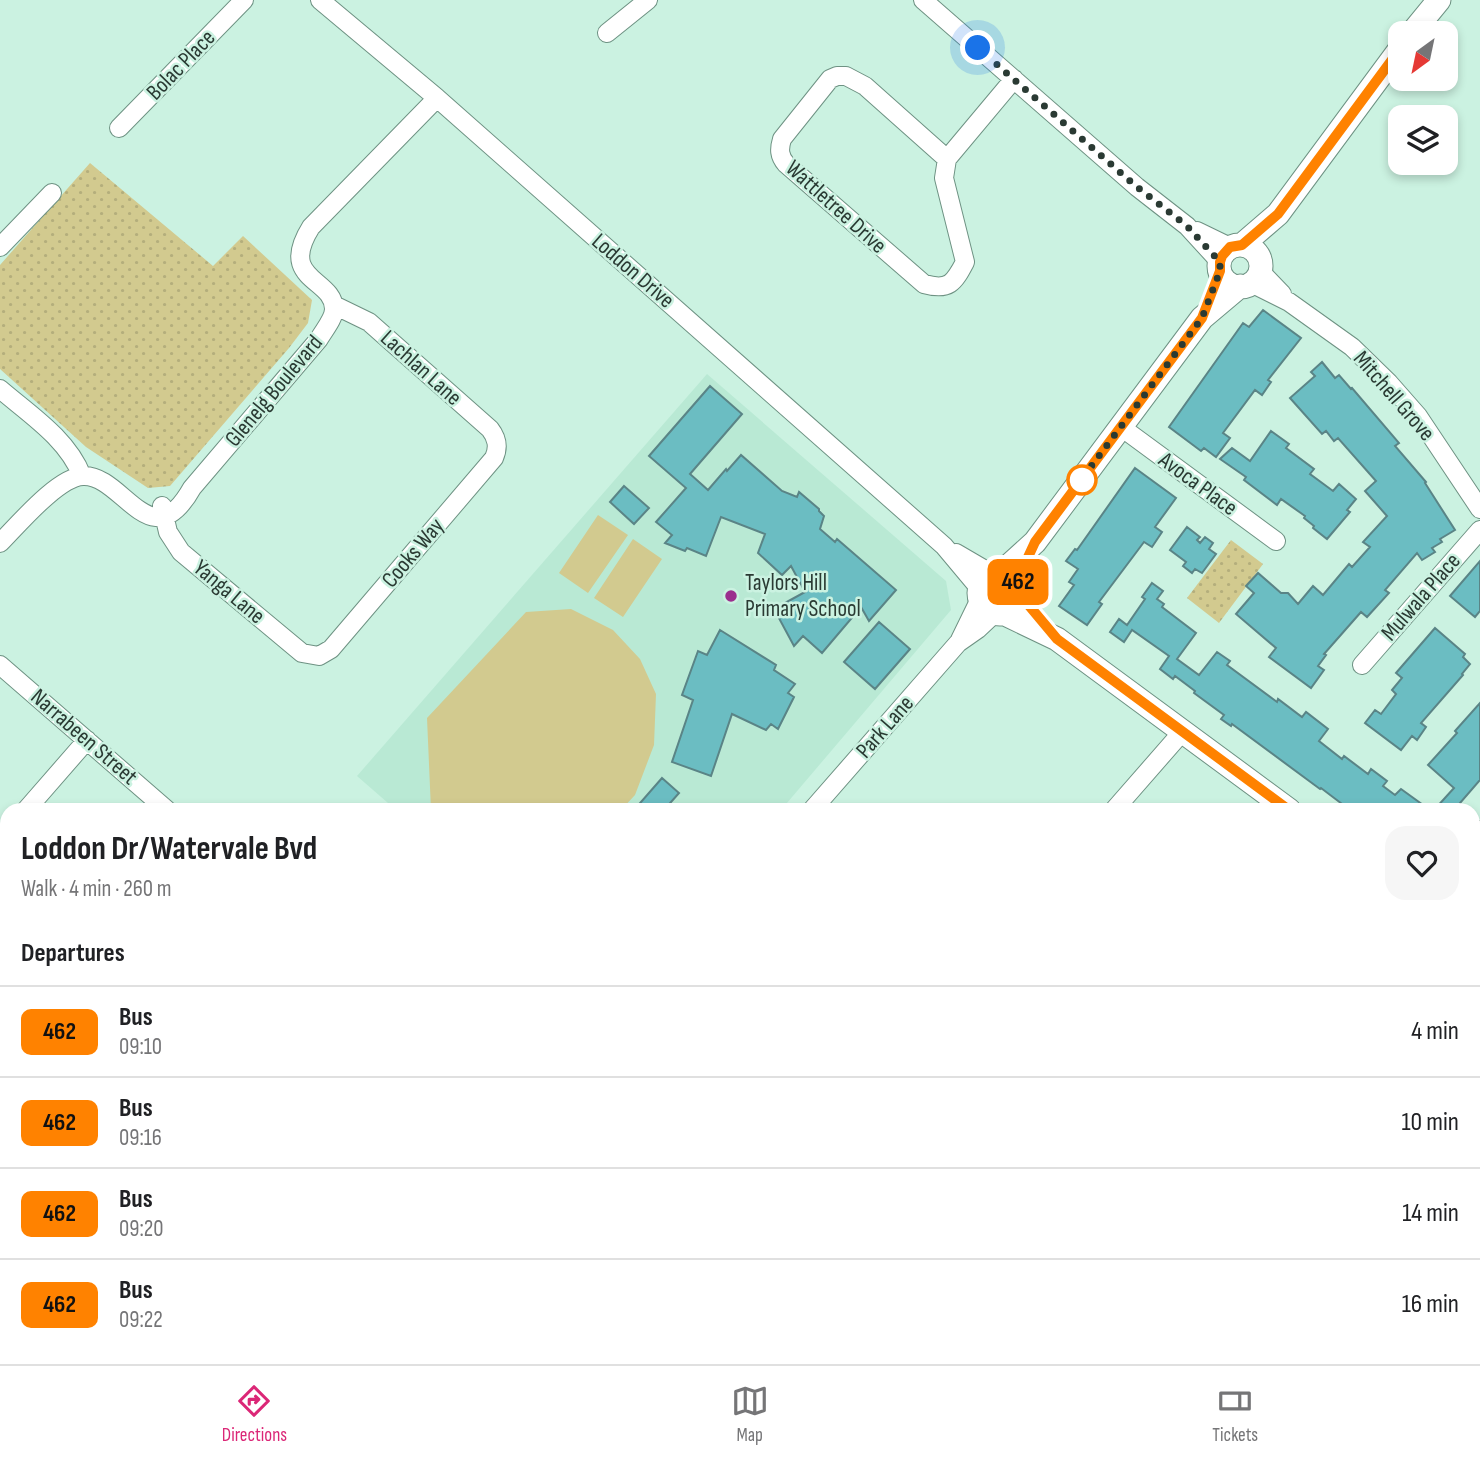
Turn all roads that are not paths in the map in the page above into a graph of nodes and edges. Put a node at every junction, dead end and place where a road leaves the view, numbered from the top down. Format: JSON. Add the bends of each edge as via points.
{"nodes":[{"id":1,"x":320,"y":0,"type":"edge"},
{"id":2,"x":923,"y":0,"type":"edge"},
{"id":3,"x":244,"y":1,"type":"edge"},
{"id":4,"x":1437,"y":1,"type":"edge"},
{"id":5,"x":642,"y":2,"type":"edge"},
{"id":6,"x":1421,"y":21,"type":"edge"},
{"id":7,"x":607,"y":33,"type":"dead end"},
{"id":8,"x":1388,"y":65,"type":"edge"},
{"id":9,"x":1014,"y":79,"type":"junction"},
{"id":10,"x":437,"y":98,"type":"junction"},
{"id":11,"x":119,"y":128,"type":"dead end"},
{"id":12,"x":947,"y":159,"type":"junction"},
{"id":13,"x":52,"y":193,"type":"dead end"},
{"id":14,"x":1278,"y":214,"type":"junction"},
{"id":15,"x":0,"y":247,"type":"edge"},
{"id":16,"x":1228,"y":256,"type":"junction"},
{"id":17,"x":1253,"y":275,"type":"junction"},
{"id":18,"x":334,"y":305,"type":"junction"},
{"id":19,"x":1202,"y":318,"type":"junction"},
{"id":20,"x":0,"y":389,"type":"edge"},
{"id":21,"x":1121,"y":427,"type":"junction"},
{"id":22,"x":497,"y":442,"type":"joint"},
{"id":23,"x":80,"y":471,"type":"junction"},
{"id":24,"x":1480,"y":509,"type":"edge"},
{"id":25,"x":163,"y":511,"type":"junction"},
{"id":26,"x":1480,"y":530,"type":"edge"},
{"id":27,"x":1276,"y":541,"type":"dead end"},
{"id":28,"x":0,"y":543,"type":"edge"},
{"id":29,"x":999,"y":592,"type":"junction"},
{"id":30,"x":319,"y":656,"type":"joint"},
{"id":31,"x":1362,"y":664,"type":"dead end"},
{"id":32,"x":0,"y":665,"type":"edge"},
{"id":33,"x":1183,"y":731,"type":"junction"},
{"id":34,"x":87,"y":740,"type":"junction"},
{"id":35,"x":32,"y":803,"type":"edge"},
{"id":36,"x":159,"y":803,"type":"edge"},
{"id":37,"x":818,"y":803,"type":"edge"},
{"id":38,"x":1120,"y":803,"type":"edge"},
{"id":39,"x":1280,"y":803,"type":"edge"}],
"edges":[{"from":1,"to":10,"type":"street","name":"Loddon Drive"},
{"from":2,"to":9,"type":"street"},
{"from":3,"to":11,"type":"street","name":"Bolac Place"},
{"from":4,"to":6,"type":"street"},
{"from":5,"to":7,"type":"street"},
{"from":8,"to":14,"type":"street"},
{"from":9,"to":12,"type":"street"},
{"from":9,"to":16,"type":"street","via":[[1137,187]]},
{"from":10,"to":18,"type":"street","via":[[303,240],[300,257],[306,273]]},
{"from":10,"to":29,"type":"street","name":"Loddon Drive"},
{"from":12,"to":12,"type":"street","name":"Wattletree Drive","via":[[944,178],[965,262],[948,286],[936,288],[924,284],[786,164],[779,147],[831,79],[846,76],[864,86]]},
{"from":13,"to":15,"type":"street"},
{"from":14,"to":16,"type":"street"},
{"from":14,"to":17,"type":"street"},
{"from":16,"to":17,"type":"street","via":[[1253,249]]},
{"from":16,"to":17,"type":"street","via":[[1227,282]]},
{"from":16,"to":19,"type":"street"},
{"from":17,"to":19,"type":"street"},
{"from":17,"to":24,"type":"street","name":"Mitchell Grove","via":[[1352,346],[1390,383],[1418,416]]},
{"from":18,"to":22,"type":"street","name":"Lachlan Lane","via":[[369,322],[490,429]]},
{"from":18,"to":25,"type":"street","name":"Glenelg Boulevard","via":[[333,316],[319,339],[192,488]]},
{"from":19,"to":21,"type":"street"},
{"from":20,"to":23,"type":"street","via":[[57,438]]},
{"from":21,"to":27,"type":"street","name":"Avoca Place"},
{"from":21,"to":29,"type":"street"},
{"from":22,"to":30,"type":"street","name":"Cooks Way","via":[[494,458],[331,649]]},
{"from":23,"to":25,"type":"street","via":[[88,465],[104,472],[136,498]]},
{"from":23,"to":28,"type":"street","via":[[48,494]]},
{"from":25,"to":30,"type":"street","name":"Yanga Lane","via":[[168,532],[181,552],[302,653]]},
{"from":26,"to":31,"type":"street","name":"Mulwala Place"},
{"from":29,"to":33,"type":"street","name":"Loddon Drive"},
{"from":29,"to":37,"type":"street","name":"Park Lane","via":[[978,629],[958,643]]},
{"from":32,"to":34,"type":"street","name":"Narrabeen Street"},
{"from":33,"to":38,"type":"street"},
{"from":33,"to":39,"type":"street","name":"Loddon Drive"},
{"from":34,"to":35,"type":"street"},
{"from":34,"to":36,"type":"street","name":"Narrabeen Street"}]}
